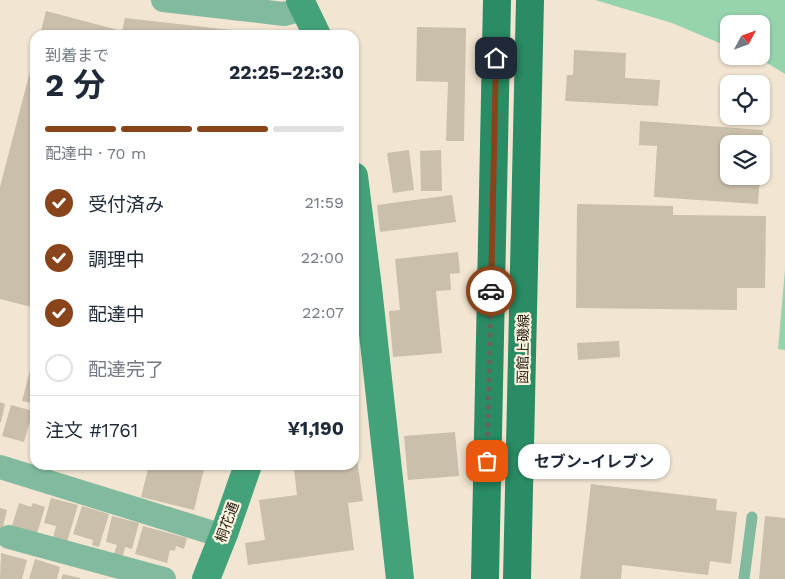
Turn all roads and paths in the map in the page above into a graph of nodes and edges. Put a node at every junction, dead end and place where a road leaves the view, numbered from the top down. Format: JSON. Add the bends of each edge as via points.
{"nodes":[{"id":1,"x":163,"y":0,"type":"edge"},
{"id":2,"x":497,"y":0,"type":"edge"},
{"id":3,"x":530,"y":0,"type":"edge"},
{"id":4,"x":302,"y":5,"type":"edge"},
{"id":5,"x":314,"y":30,"type":"edge"},
{"id":6,"x":359,"y":217,"type":"edge"},
{"id":7,"x":0,"y":467,"type":"edge"},
{"id":8,"x":246,"y":470,"type":"edge"},
{"id":9,"x":752,"y":517,"type":"dead end"},
{"id":10,"x":223,"y":536,"type":"junction"},
{"id":11,"x":9,"y":537,"type":"dead end"},
{"id":12,"x":164,"y":579,"type":"edge"},
{"id":13,"x":206,"y":579,"type":"edge"},
{"id":14,"x":400,"y":579,"type":"edge"},
{"id":15,"x":485,"y":579,"type":"edge"},
{"id":16,"x":517,"y":579,"type":"edge"},
{"id":17,"x":744,"y":579,"type":"edge"}],
"edges":[{"from":1,"to":4,"type":"street","via":[[284,14]]},
{"from":2,"to":15,"type":"main road"},
{"from":3,"to":16,"type":"main road","name":"函館上磯線"},
{"from":4,"to":5,"type":"street"},
{"from":6,"to":14,"type":"street"},
{"from":7,"to":10,"type":"street"},
{"from":8,"to":10,"type":"street","name":"桐花通"},
{"from":9,"to":17,"type":"lane"},
{"from":10,"to":13,"type":"street","name":"桐花通"},
{"from":11,"to":12,"type":"street"}]}
